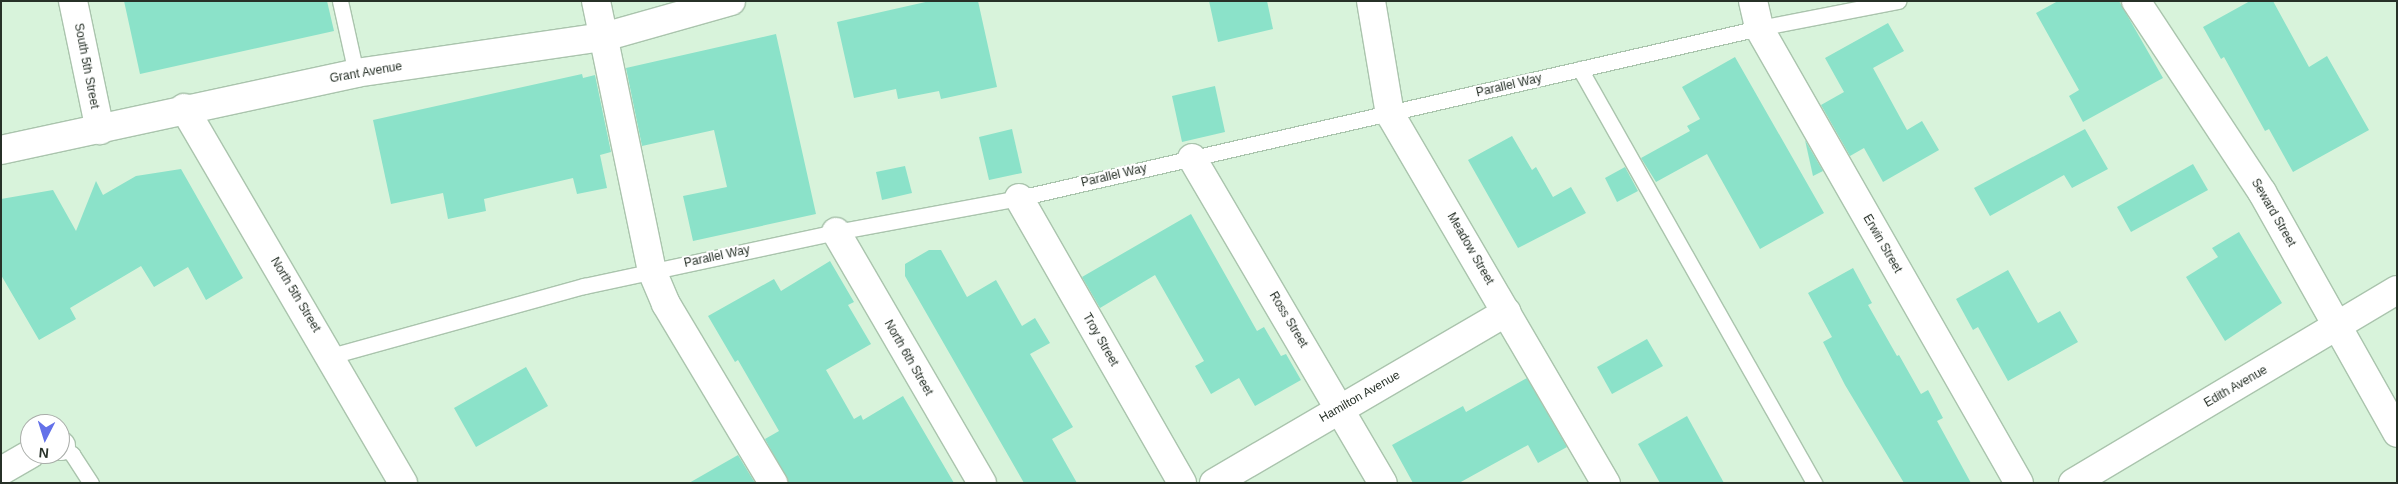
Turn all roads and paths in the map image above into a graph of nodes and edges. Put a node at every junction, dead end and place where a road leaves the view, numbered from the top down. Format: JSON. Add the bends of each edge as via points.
{"nodes":[{"id":1,"x":73,"y":1,"type":"edge"},
{"id":2,"x":340,"y":1,"type":"edge"},
{"id":3,"x":596,"y":1,"type":"edge"},
{"id":4,"x":731,"y":1,"type":"edge"},
{"id":5,"x":1370,"y":1,"type":"edge"},
{"id":6,"x":1753,"y":1,"type":"edge"},
{"id":7,"x":1898,"y":1,"type":"edge"},
{"id":8,"x":2136,"y":1,"type":"edge"},
{"id":9,"x":1760,"y":28,"type":"junction"},
{"id":10,"x":604,"y":37,"type":"junction"},
{"id":11,"x":1580,"y":69,"type":"junction"},
{"id":12,"x":356,"y":73,"type":"junction"},
{"id":13,"x":184,"y":108,"type":"junction"},
{"id":14,"x":1390,"y":114,"type":"junction"},
{"id":15,"x":100,"y":130,"type":"junction"},
{"id":16,"x":1,"y":150,"type":"edge"},
{"id":17,"x":1192,"y":158,"type":"junction"},
{"id":18,"x":1018,"y":198,"type":"junction"},
{"id":19,"x":836,"y":232,"type":"junction"},
{"id":20,"x":652,"y":272,"type":"junction"},
{"id":21,"x":2397,"y":290,"type":"edge"},
{"id":22,"x":1507,"y":312,"type":"junction"},
{"id":23,"x":2336,"y":324,"type":"junction"},
{"id":24,"x":331,"y":356,"type":"junction"},
{"id":25,"x":1340,"y":409,"type":"junction"},
{"id":26,"x":2397,"y":433,"type":"edge"},
{"id":27,"x":70,"y":453,"type":"edge"},
{"id":28,"x":20,"y":460,"type":"edge"},
{"id":29,"x":1,"y":471,"type":"edge"},
{"id":30,"x":91,"y":483,"type":"edge"},
{"id":31,"x":403,"y":483,"type":"edge"},
{"id":32,"x":772,"y":483,"type":"edge"},
{"id":33,"x":982,"y":483,"type":"edge"},
{"id":34,"x":1182,"y":483,"type":"edge"},
{"id":35,"x":1214,"y":483,"type":"edge"},
{"id":36,"x":1383,"y":483,"type":"edge"},
{"id":37,"x":1606,"y":483,"type":"edge"},
{"id":38,"x":1814,"y":483,"type":"edge"},
{"id":39,"x":2019,"y":483,"type":"edge"},
{"id":40,"x":2073,"y":483,"type":"edge"}],
"edges":[{"from":1,"to":15,"type":"street","name":"South 5th Street"},
{"from":2,"to":12,"type":"lane"},
{"from":3,"to":10,"type":"street"},
{"from":4,"to":10,"type":"street","name":"Grant Avenue"},
{"from":5,"to":14,"type":"street","name":"Meadow Street"},
{"from":6,"to":9,"type":"street","name":"Erwin Street"},
{"from":7,"to":9,"type":"lane","name":"Parallel Way"},
{"from":8,"to":23,"type":"street","name":"Seward Street","via":[[2262,192]]},
{"from":9,"to":11,"type":"lane","name":"Parallel Way"},
{"from":9,"to":39,"type":"street","name":"Erwin Street"},
{"from":10,"to":12,"type":"street","name":"Grant Avenue"},
{"from":10,"to":20,"type":"street"},
{"from":11,"to":14,"type":"lane","name":"Parallel Way"},
{"from":11,"to":38,"type":"lane"},
{"from":12,"to":13,"type":"street","name":"Grant Avenue"},
{"from":13,"to":15,"type":"street","name":"Grant Avenue"},
{"from":13,"to":24,"type":"street","name":"North 5th Street"},
{"from":14,"to":17,"type":"lane","name":"Parallel Way"},
{"from":14,"to":22,"type":"street","name":"Meadow Street"},
{"from":15,"to":16,"type":"street","name":"Grant Avenue"},
{"from":17,"to":18,"type":"lane","name":"Parallel Way"},
{"from":17,"to":25,"type":"street","name":"Ross Street"},
{"from":18,"to":19,"type":"lane","name":"Parallel Way"},
{"from":18,"to":34,"type":"street","name":"Troy Street"},
{"from":19,"to":20,"type":"lane","name":"Parallel Way"},
{"from":19,"to":33,"type":"street","name":"North 6th Street"},
{"from":20,"to":24,"type":"lane","name":"Parallel Way","via":[[584,286]]},
{"from":20,"to":32,"type":"street","via":[[666,304]]},
{"from":21,"to":23,"type":"street","name":"Edith Avenue"},
{"from":22,"to":25,"type":"street","name":"Hamilton Avenue"},
{"from":22,"to":37,"type":"street","name":"Meadow Street"},
{"from":23,"to":26,"type":"street","name":"Seward Street"},
{"from":23,"to":40,"type":"street","name":"Edith Avenue","via":[[2312,342]]},
{"from":24,"to":31,"type":"street","name":"North 5th Street"},
{"from":25,"to":35,"type":"street","name":"Hamilton Avenue"},
{"from":25,"to":36,"type":"street","name":"Ross Street"},
{"from":27,"to":30,"type":"lane"},
{"from":28,"to":29,"type":"street"}]}
